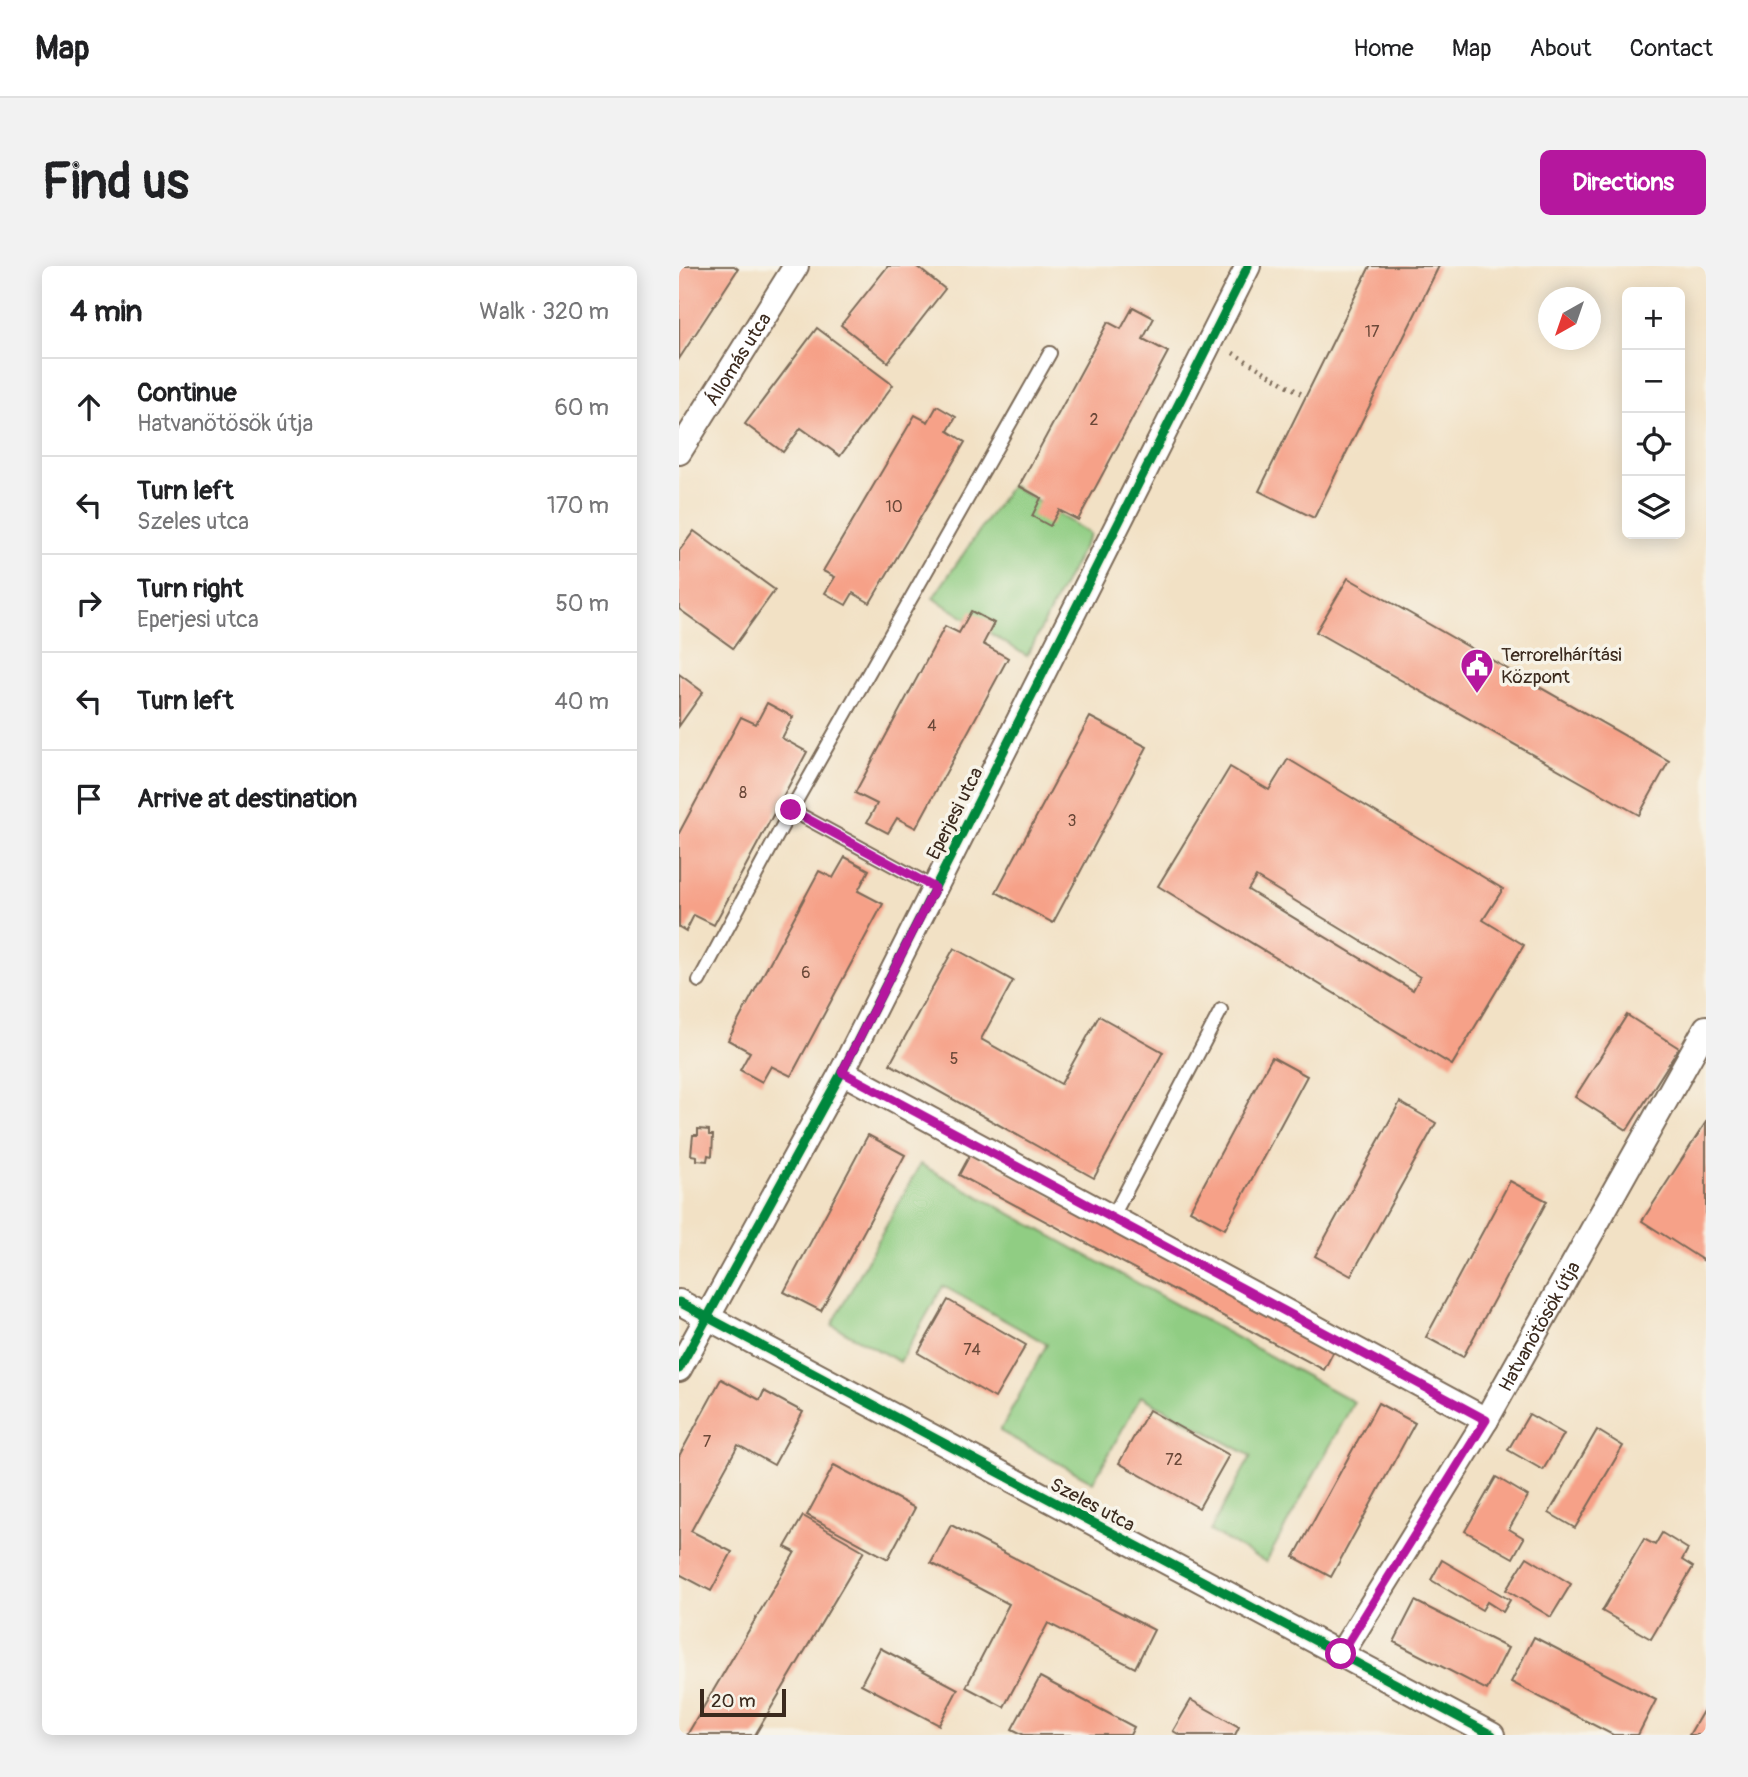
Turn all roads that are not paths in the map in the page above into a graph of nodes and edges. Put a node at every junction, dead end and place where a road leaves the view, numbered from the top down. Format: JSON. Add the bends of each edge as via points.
{"nodes":[{"id":1,"x":796,"y":266,"type":"edge"},
{"id":2,"x":1248,"y":266,"type":"edge"},
{"id":3,"x":1050,"y":353,"type":"dead end"},
{"id":4,"x":679,"y":452,"type":"edge"},
{"id":5,"x":791,"y":810,"type":"junction"},
{"id":6,"x":935,"y":888,"type":"junction"},
{"id":7,"x":699,"y":981,"type":"dead end"},
{"id":8,"x":1221,"y":1010,"type":"dead end"},
{"id":9,"x":1706,"y":1028,"type":"edge"},
{"id":10,"x":842,"y":1072,"type":"junction"},
{"id":11,"x":1112,"y":1218,"type":"junction"},
{"id":12,"x":679,"y":1302,"type":"edge"},
{"id":13,"x":705,"y":1319,"type":"junction"},
{"id":14,"x":679,"y":1369,"type":"edge"},
{"id":15,"x":1486,"y":1420,"type":"junction"},
{"id":16,"x":1341,"y":1654,"type":"junction"},
{"id":17,"x":1492,"y":1735,"type":"edge"}],
"edges":[{"from":1,"to":4,"type":"street","name":"Állomás utca"},
{"from":2,"to":6,"type":"street","name":"Eperjesi utca"},
{"from":3,"to":5,"type":"lane"},
{"from":5,"to":6,"type":"lane"},
{"from":5,"to":7,"type":"lane"},
{"from":6,"to":10,"type":"street","name":"Eperjesi utca"},
{"from":8,"to":11,"type":"lane"},
{"from":9,"to":15,"type":"street","name":"Hatvanötösök útja"},
{"from":10,"to":11,"type":"street"},
{"from":10,"to":13,"type":"street","name":"Eperjesi utca"},
{"from":11,"to":15,"type":"street"},
{"from":12,"to":13,"type":"street","name":"Szeles utca"},
{"from":13,"to":14,"type":"street","name":"Eperjesi utca"},
{"from":13,"to":16,"type":"street","name":"Szeles utca"},
{"from":15,"to":16,"type":"street","name":"Hatvanötösök útja"},
{"from":16,"to":17,"type":"street","name":"Szeles utca"}]}
